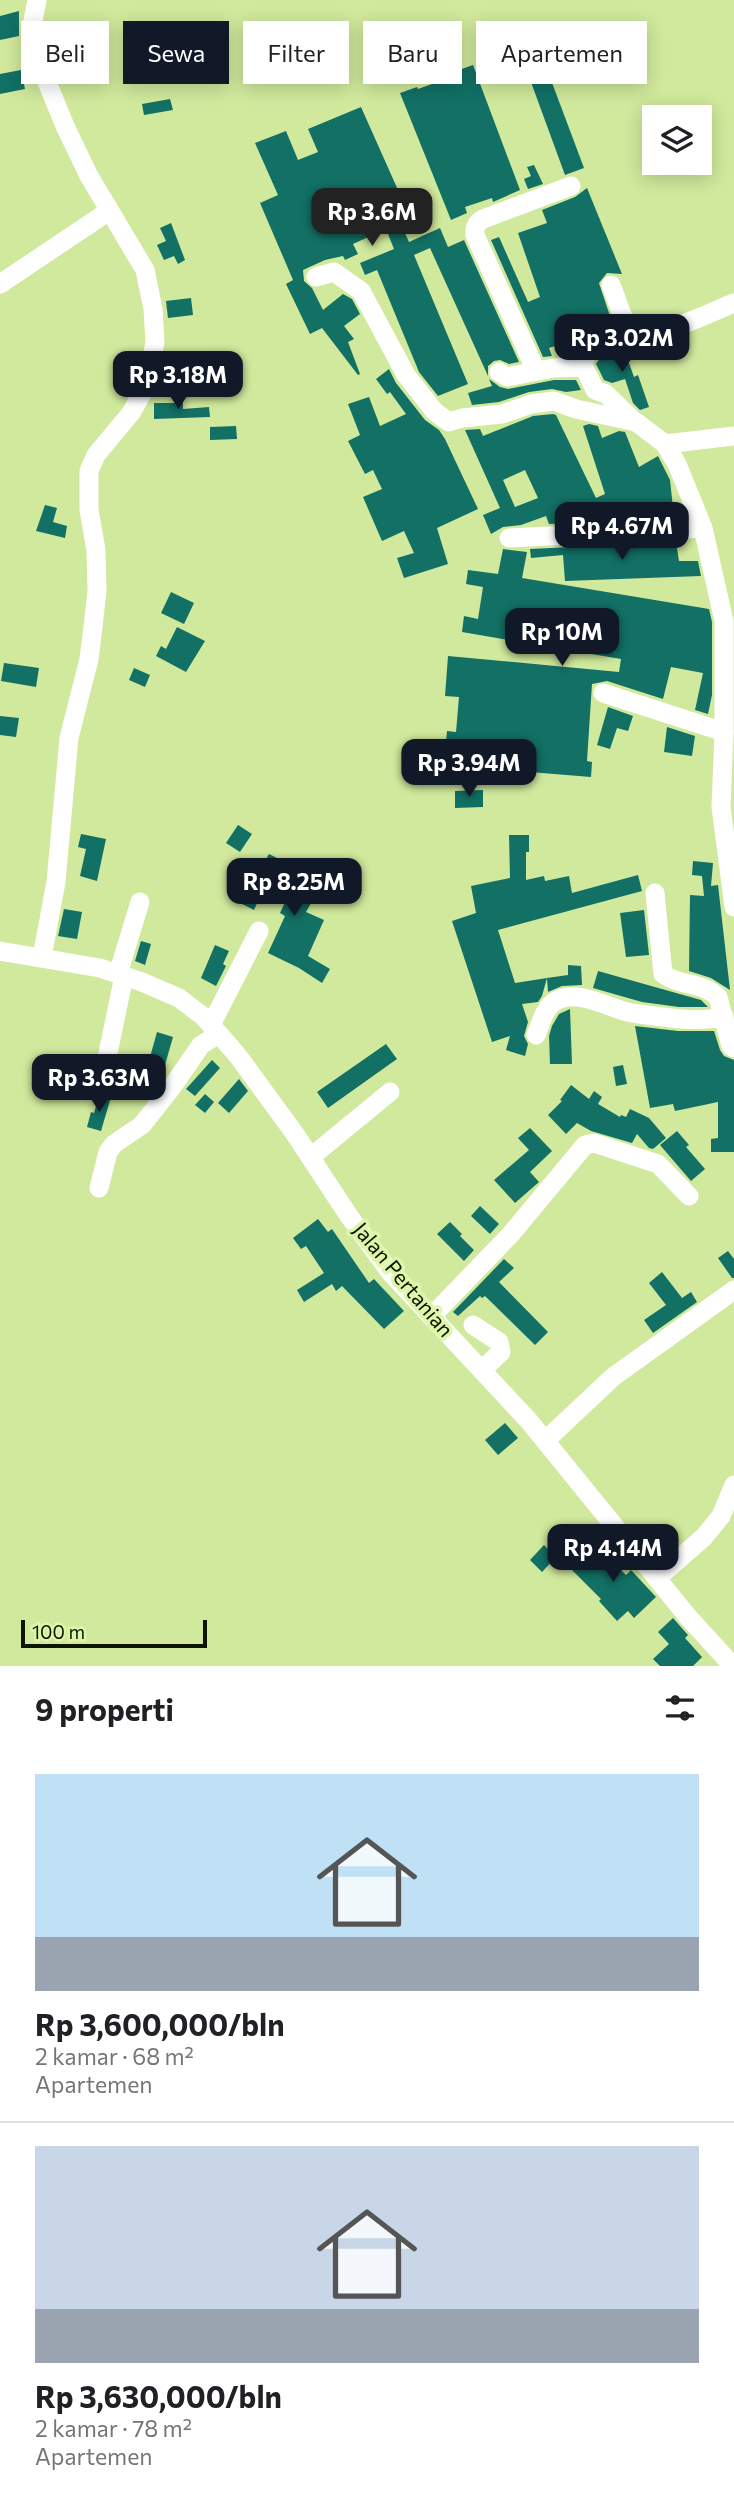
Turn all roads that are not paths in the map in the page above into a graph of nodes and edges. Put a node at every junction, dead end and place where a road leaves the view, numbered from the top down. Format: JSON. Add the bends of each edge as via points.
{"nodes":[{"id":1,"x":37,"y":0,"type":"edge"},
{"id":2,"x":571,"y":186,"type":"dead end"},
{"id":3,"x":109,"y":211,"type":"junction"},
{"id":4,"x":316,"y":277,"type":"dead end"},
{"id":5,"x":0,"y":284,"type":"edge"},
{"id":6,"x":611,"y":285,"type":"dead end"},
{"id":7,"x":734,"y":303,"type":"edge"},
{"id":8,"x":627,"y":325,"type":"junction"},
{"id":9,"x":580,"y":366,"type":"junction"},
{"id":10,"x":536,"y":371,"type":"junction"},
{"id":11,"x":499,"y":372,"type":"dead end"},
{"id":12,"x":636,"y":422,"type":"junction"},
{"id":13,"x":734,"y":436,"type":"edge"},
{"id":14,"x":665,"y":444,"type":"junction"},
{"id":15,"x":703,"y":528,"type":"junction"},
{"id":16,"x":509,"y":538,"type":"dead end"},
{"id":17,"x":603,"y":693,"type":"dead end"},
{"id":18,"x":724,"y":732,"type":"junction"},
{"id":19,"x":655,"y":893,"type":"dead end"},
{"id":20,"x":140,"y":902,"type":"dead end"},
{"id":21,"x":734,"y":907,"type":"edge"},
{"id":22,"x":259,"y":931,"type":"dead end"},
{"id":23,"x":0,"y":951,"type":"edge"},
{"id":24,"x":42,"y":957,"type":"junction"},
{"id":25,"x":121,"y":975,"type":"junction"},
{"id":26,"x":724,"y":1017,"type":"junction"},
{"id":27,"x":215,"y":1030,"type":"junction"},
{"id":28,"x":536,"y":1035,"type":"dead end"},
{"id":29,"x":734,"y":1048,"type":"edge"},
{"id":30,"x":102,"y":1087,"type":"dead end"},
{"id":31,"x":390,"y":1091,"type":"dead end"},
{"id":32,"x":311,"y":1157,"type":"junction"},
{"id":33,"x":99,"y":1188,"type":"dead end"},
{"id":34,"x":689,"y":1196,"type":"dead end"},
{"id":35,"x":734,"y":1290,"type":"edge"},
{"id":36,"x":432,"y":1316,"type":"junction"},
{"id":37,"x":473,"y":1325,"type":"dead end"},
{"id":38,"x":482,"y":1370,"type":"junction"},
{"id":39,"x":545,"y":1440,"type":"junction"},
{"id":40,"x":734,"y":1485,"type":"edge"},
{"id":41,"x":657,"y":1578,"type":"junction"},
{"id":42,"x":731,"y":1664,"type":"edge"}],
"edges":[{"from":1,"to":3,"type":"street","via":[[33,48],[65,126]]},
{"from":2,"to":10,"type":"street","via":[[483,219],[474,229]]},
{"from":3,"to":5,"type":"street"},
{"from":3,"to":24,"type":"street","via":[[145,270],[155,343],[145,388],[89,471],[96,550],[94,615],[89,659],[69,738],[56,882]]},
{"from":4,"to":12,"type":"street","via":[[334,272],[361,291],[406,374],[435,412],[449,422],[554,401]]},
{"from":6,"to":8,"type":"street"},
{"from":7,"to":8,"type":"street","via":[[659,333],[641,334]]},
{"from":8,"to":9,"type":"street","via":[[600,337]]},
{"from":9,"to":10,"type":"street"},
{"from":9,"to":12,"type":"street","via":[[587,369],[596,390]]},
{"from":10,"to":11,"type":"street","via":[[507,377]]},
{"from":12,"to":14,"type":"street"},
{"from":13,"to":14,"type":"street"},
{"from":14,"to":15,"type":"street"},
{"from":15,"to":16,"type":"street"},
{"from":15,"to":18,"type":"street","via":[[724,621]]},
{"from":17,"to":18,"type":"street"},
{"from":18,"to":21,"type":"street","via":[[721,807]]},
{"from":19,"to":26,"type":"street","via":[[663,974],[714,993]]},
{"from":20,"to":25,"type":"street"},
{"from":22,"to":27,"type":"street"},
{"from":23,"to":24,"type":"street","name":"Jalan Pertanian"},
{"from":24,"to":25,"type":"street","name":"Jalan Pertanian"},
{"from":25,"to":27,"type":"street","name":"Jalan Pertanian","via":[[179,999]]},
{"from":25,"to":30,"type":"street"},
{"from":26,"to":28,"type":"street","via":[[707,1020],[629,1012],[578,997],[552,1004]]},
{"from":26,"to":29,"type":"street"},
{"from":27,"to":32,"type":"street","name":"Jalan Pertanian"},
{"from":27,"to":33,"type":"street","via":[[142,1125],[108,1152]]},
{"from":31,"to":32,"type":"street"},
{"from":32,"to":36,"type":"street","name":"Jalan Pertanian","via":[[390,1272]]},
{"from":34,"to":36,"type":"street","via":[[658,1164],[594,1143],[585,1145],[511,1234]]},
{"from":35,"to":39,"type":"street","via":[[613,1377]]},
{"from":36,"to":38,"type":"street","name":"Jalan Pertanian"},
{"from":37,"to":38,"type":"street","via":[[501,1346],[501,1352]]},
{"from":38,"to":39,"type":"street","name":"Jalan Pertanian"},
{"from":39,"to":41,"type":"street","name":"Jalan Pertanian"},
{"from":40,"to":41,"type":"street","via":[[721,1516],[704,1537]]},
{"from":41,"to":42,"type":"street","name":"Jalan Pertanian"}]}
